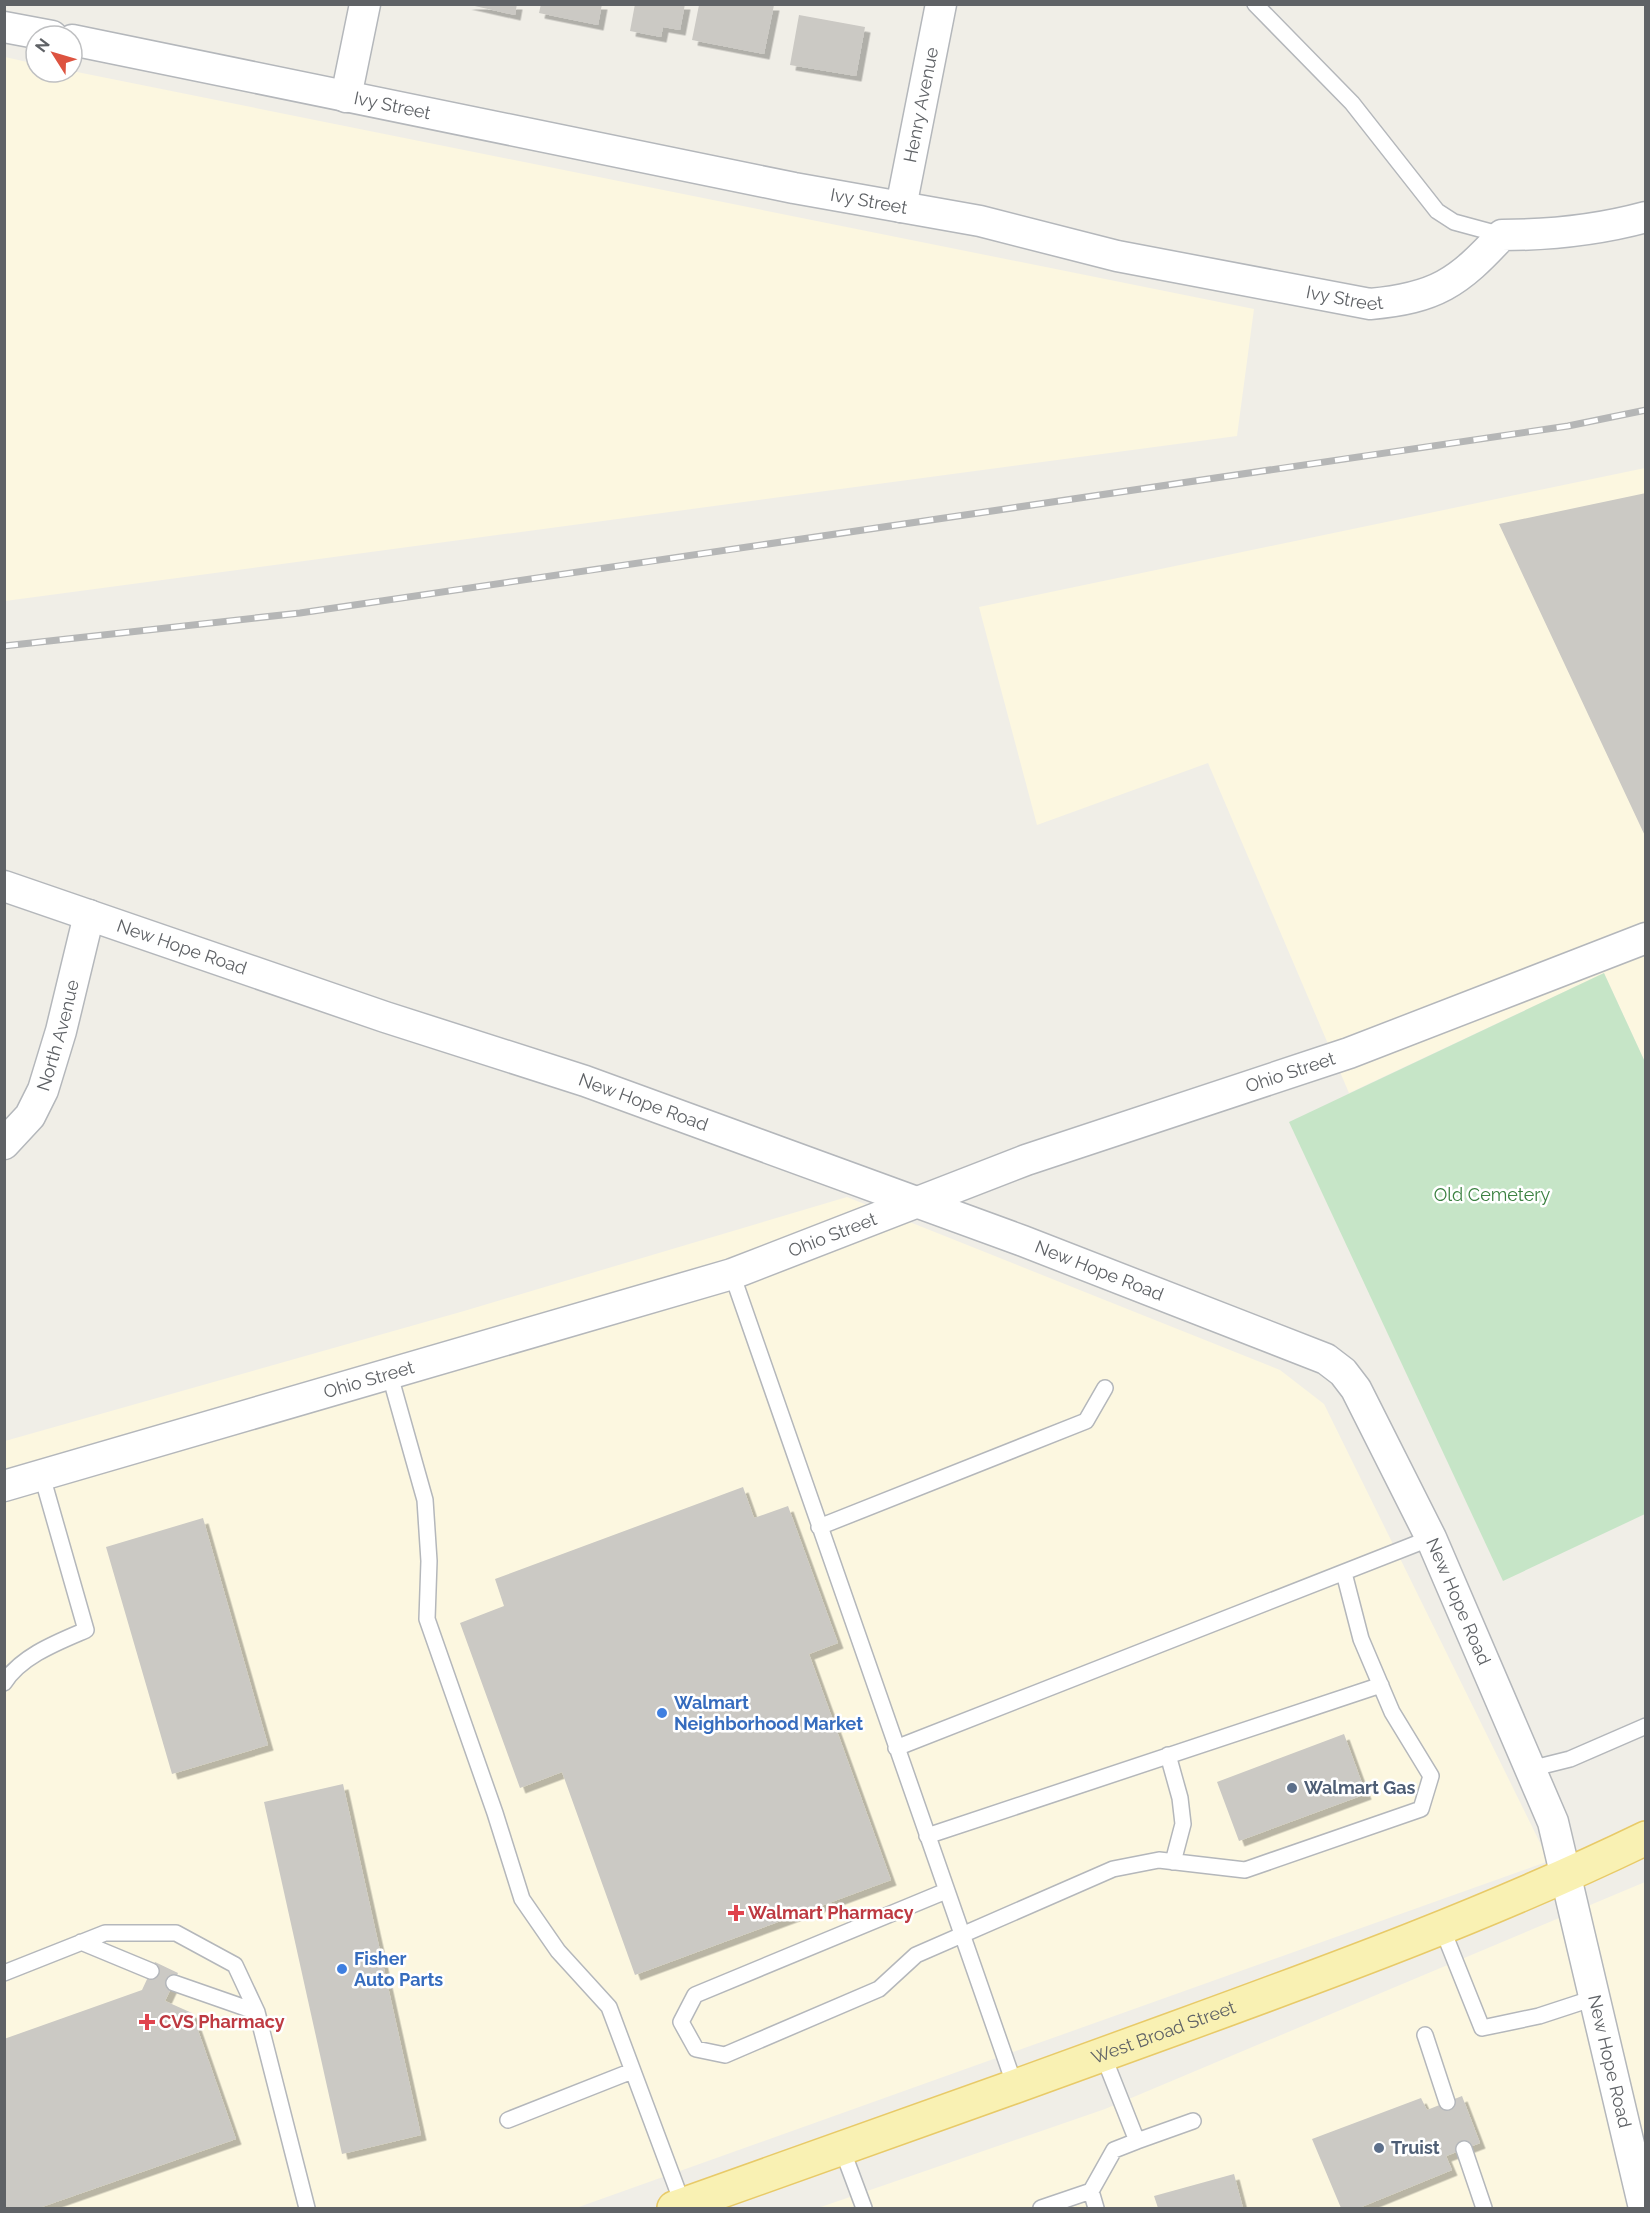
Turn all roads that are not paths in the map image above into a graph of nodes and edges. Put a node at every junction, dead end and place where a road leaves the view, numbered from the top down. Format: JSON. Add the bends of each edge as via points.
{"nodes":[{"id":1,"x":365,"y":4,"type":"edge"},
{"id":2,"x":941,"y":4,"type":"edge"},
{"id":3,"x":1255,"y":4,"type":"edge"},
{"id":4,"x":4,"y":27,"type":"edge"},
{"id":5,"x":24,"y":31,"type":"edge"},
{"id":6,"x":84,"y":42,"type":"edge"},
{"id":7,"x":346,"y":97,"type":"junction"},
{"id":8,"x":901,"y":207,"type":"junction"},
{"id":9,"x":1646,"y":217,"type":"edge"},
{"id":10,"x":1502,"y":235,"type":"junction"},
{"id":11,"x":4,"y":886,"type":"edge"},
{"id":12,"x":89,"y":915,"type":"junction"},
{"id":13,"x":1646,"y":938,"type":"edge"},
{"id":14,"x":4,"y":1144,"type":"edge"},
{"id":15,"x":915,"y":1202,"type":"junction"},
{"id":16,"x":732,"y":1274,"type":"junction"},
{"id":17,"x":389,"y":1372,"type":"junction"},
{"id":18,"x":1105,"y":1388,"type":"dead end"},
{"id":19,"x":42,"y":1476,"type":"junction"},
{"id":20,"x":4,"y":1486,"type":"edge"},
{"id":21,"x":819,"y":1527,"type":"junction"},
{"id":22,"x":1431,"y":1538,"type":"junction"},
{"id":23,"x":1344,"y":1573,"type":"junction"},
{"id":24,"x":4,"y":1683,"type":"edge"},
{"id":25,"x":1381,"y":1685,"type":"junction"},
{"id":26,"x":1646,"y":1726,"type":"edge"},
{"id":27,"x":896,"y":1748,"type":"junction"},
{"id":28,"x":1168,"y":1755,"type":"junction"},
{"id":29,"x":1530,"y":1769,"type":"junction"},
{"id":30,"x":927,"y":1836,"type":"junction"},
{"id":31,"x":1646,"y":1838,"type":"edge"},
{"id":32,"x":1173,"y":1862,"type":"junction"},
{"id":33,"x":1566,"y":1876,"type":"junction"},
{"id":34,"x":946,"y":1891,"type":"junction"},
{"id":35,"x":1442,"y":1928,"type":"junction"},
{"id":36,"x":962,"y":1934,"type":"junction"},
{"id":37,"x":81,"y":1942,"type":"junction"},
{"id":38,"x":151,"y":1971,"type":"dead end"},
{"id":39,"x":4,"y":1973,"type":"edge"},
{"id":40,"x":174,"y":1983,"type":"dead end"},
{"id":41,"x":1594,"y":1998,"type":"junction"},
{"id":42,"x":257,"y":2012,"type":"junction"},
{"id":43,"x":1425,"y":2035,"type":"dead end"},
{"id":44,"x":1103,"y":2055,"type":"junction"},
{"id":45,"x":632,"y":2071,"type":"junction"},
{"id":46,"x":1015,"y":2086,"type":"junction"},
{"id":47,"x":1447,"y":2102,"type":"dead end"},
{"id":48,"x":508,"y":2120,"type":"dead end"},
{"id":49,"x":1193,"y":2121,"type":"dead end"},
{"id":50,"x":1137,"y":2141,"type":"junction"},
{"id":51,"x":842,"y":2149,"type":"junction"},
{"id":52,"x":1464,"y":2149,"type":"dead end"},
{"id":53,"x":1091,"y":2191,"type":"junction"},
{"id":54,"x":688,"y":2206,"type":"edge"},
{"id":55,"x":307,"y":2208,"type":"edge"},
{"id":56,"x":864,"y":2208,"type":"edge"},
{"id":57,"x":1041,"y":2208,"type":"edge"},
{"id":58,"x":1096,"y":2208,"type":"edge"},
{"id":59,"x":1484,"y":2208,"type":"edge"},
{"id":60,"x":1644,"y":2208,"type":"edge"}],
"edges":[{"from":1,"to":7,"type":"street"},
{"from":2,"to":8,"type":"street","name":"Henry Avenue"},
{"from":3,"to":10,"type":"lane","via":[[1352,103],[1437,211],[1454,222]]},
{"from":4,"to":5,"type":"street"},
{"from":6,"to":7,"type":"street","name":"Ivy Street"},
{"from":7,"to":8,"type":"street","name":"Ivy Street"},
{"from":8,"to":10,"type":"street","name":"Ivy Street","via":[[980,221],[1117,256],[1370,304],[1401,301],[1438,290],[1470,270]]},
{"from":9,"to":10,"type":"street","via":[[1546,235]]},
{"from":11,"to":12,"type":"street","name":"New Hope Road"},
{"from":12,"to":14,"type":"street","name":"North Avenue","via":[[43,1090],[30,1116]]},
{"from":12,"to":15,"type":"street","name":"New Hope Road","via":[[585,1081]]},
{"from":13,"to":15,"type":"street","name":"Ohio Street","via":[[1349,1053],[1026,1160]]},
{"from":15,"to":16,"type":"street","name":"Ohio Street"},
{"from":15,"to":22,"type":"street","name":"New Hope Road","via":[[1326,1359],[1356,1389]]},
{"from":16,"to":17,"type":"street","name":"Ohio Street"},
{"from":16,"to":21,"type":"lane"},
{"from":17,"to":19,"type":"street","name":"Ohio Street"},
{"from":17,"to":45,"type":"lane","via":[[425,1500],[427,1619],[522,1899],[558,1951],[609,2007]]},
{"from":18,"to":21,"type":"lane","via":[[1086,1421]]},
{"from":19,"to":20,"type":"street","name":"Ohio Street"},
{"from":19,"to":24,"type":"lane","via":[[86,1630],[51,1645],[10,1674]]},
{"from":21,"to":27,"type":"lane"},
{"from":22,"to":23,"type":"lane"},
{"from":22,"to":29,"type":"street","name":"New Hope Road"},
{"from":23,"to":25,"type":"lane","via":[[1361,1639]]},
{"from":23,"to":27,"type":"lane"},
{"from":25,"to":28,"type":"lane"},
{"from":25,"to":32,"type":"lane","via":[[1392,1712],[1431,1776],[1421,1809],[1245,1870]]},
{"from":26,"to":29,"type":"lane","via":[[1570,1759]]},
{"from":27,"to":30,"type":"lane"},
{"from":28,"to":30,"type":"lane"},
{"from":28,"to":32,"type":"lane","via":[[1180,1798],[1182,1824]]},
{"from":29,"to":33,"type":"street","name":"New Hope Road","via":[[1553,1822]]},
{"from":30,"to":34,"type":"lane"},
{"from":31,"to":33,"type":"main road","name":"West Broad Street"},
{"from":32,"to":36,"type":"lane","via":[[1159,1860],[1113,1869]]},
{"from":33,"to":35,"type":"main road","name":"West Broad Street"},
{"from":33,"to":41,"type":"street","name":"New Hope Road"},
{"from":34,"to":36,"type":"lane"},
{"from":34,"to":36,"type":"lane","via":[[695,1995],[681,2022],[696,2049],[725,2055],[879,1989],[916,1954]]},
{"from":35,"to":41,"type":"lane","via":[[1482,2028],[1539,2016]]},
{"from":35,"to":44,"type":"main road","name":"West Broad Street"},
{"from":36,"to":46,"type":"lane"},
{"from":37,"to":38,"type":"lane"},
{"from":37,"to":39,"type":"lane"},
{"from":37,"to":42,"type":"lane","via":[[105,1933],[176,1933],[235,1965]]},
{"from":40,"to":42,"type":"lane"},
{"from":41,"to":60,"type":"street","name":"New Hope Road"},
{"from":42,"to":55,"type":"lane"},
{"from":43,"to":47,"type":"lane"},
{"from":44,"to":46,"type":"main road","name":"West Broad Street"},
{"from":44,"to":50,"type":"lane"},
{"from":45,"to":48,"type":"lane"},
{"from":45,"to":54,"type":"lane"},
{"from":46,"to":51,"type":"main road","name":"West Broad Street"},
{"from":49,"to":50,"type":"lane"},
{"from":50,"to":53,"type":"lane","via":[[1114,2150]]},
{"from":51,"to":54,"type":"main road","name":"West Broad Street"},
{"from":51,"to":56,"type":"lane"},
{"from":52,"to":59,"type":"lane"},
{"from":53,"to":57,"type":"lane"},
{"from":53,"to":58,"type":"lane"}]}
